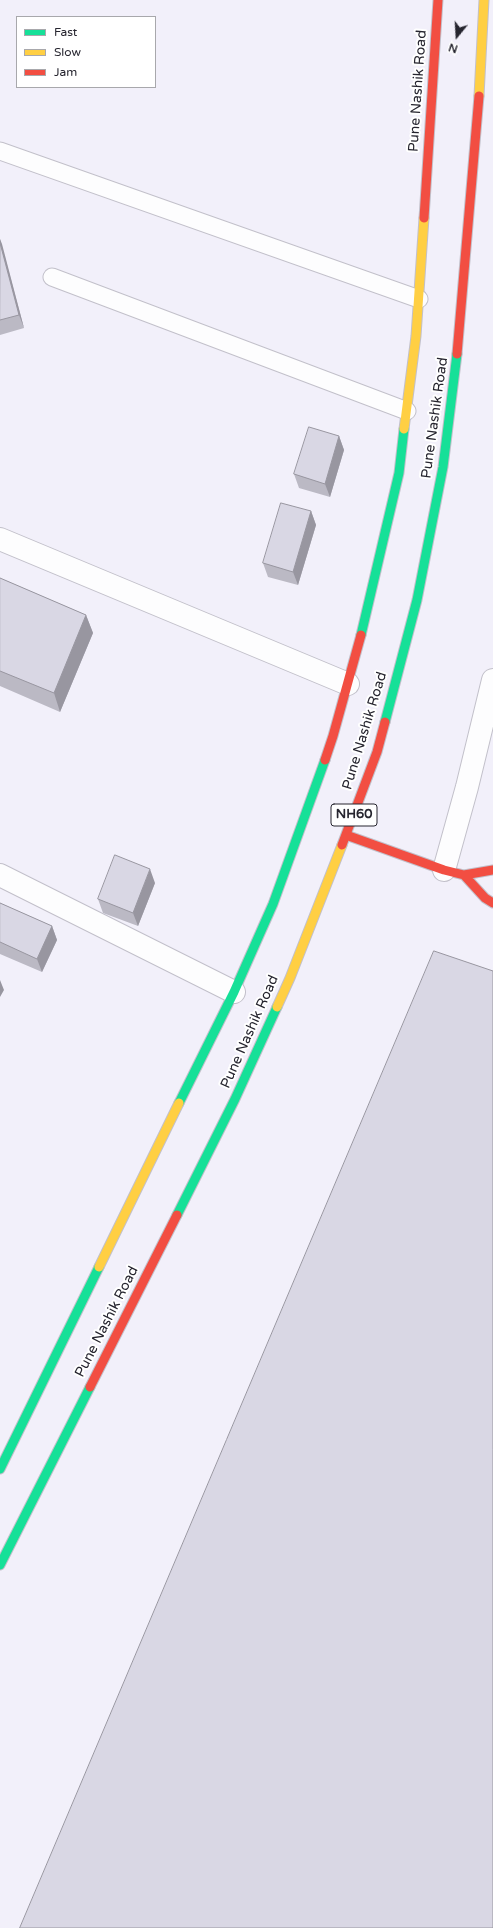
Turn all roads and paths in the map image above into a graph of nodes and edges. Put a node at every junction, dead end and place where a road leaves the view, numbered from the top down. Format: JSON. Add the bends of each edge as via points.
{"nodes":[{"id":1,"x":438,"y":0,"type":"edge"},
{"id":2,"x":484,"y":0,"type":"edge"},
{"id":3,"x":0,"y":151,"type":"edge"},
{"id":4,"x":52,"y":277,"type":"dead end"},
{"id":5,"x":419,"y":299,"type":"junction"},
{"id":6,"x":407,"y":411,"type":"junction"},
{"id":7,"x":0,"y":539,"type":"edge"},
{"id":8,"x":493,"y":680,"type":"edge"},
{"id":9,"x":348,"y":684,"type":"junction"},
{"id":10,"x":346,"y":835,"type":"junction"},
{"id":11,"x":493,"y":870,"type":"edge"},
{"id":12,"x":454,"y":872,"type":"junction"},
{"id":13,"x":0,"y":875,"type":"edge"},
{"id":14,"x":493,"y":903,"type":"edge"},
{"id":15,"x":234,"y":992,"type":"junction"},
{"id":16,"x":0,"y":1469,"type":"edge"},
{"id":17,"x":0,"y":1565,"type":"edge"}],
"edges":[{"from":1,"to":5,"type":"main road","name":"Pune Nashik Road","number":"NH60"},
{"from":2,"to":10,"type":"main road","name":"Pune Nashik Road","number":"NH60","via":[[478,128],[462,308],[443,467],[415,608],[377,752]]},
{"from":3,"to":5,"type":"lane"},
{"from":4,"to":6,"type":"lane"},
{"from":5,"to":6,"type":"main road","name":"Pune Nashik Road","number":"NH60"},
{"from":6,"to":9,"type":"main road","name":"Pune Nashik Road","number":"NH60","via":[[399,473]]},
{"from":7,"to":9,"type":"street"},
{"from":8,"to":12,"type":"street","via":[[467,787]]},
{"from":9,"to":15,"type":"main road","name":"Pune Nashik Road","number":"NH60","via":[[333,736],[273,904]]},
{"from":10,"to":12,"type":"main road"},
{"from":10,"to":17,"type":"main road","name":"Pune Nashik Road","number":"NH60","via":[[290,978],[235,1099]]},
{"from":11,"to":12,"type":"main road"},
{"from":12,"to":14,"type":"main road"},
{"from":13,"to":15,"type":"street"},
{"from":15,"to":16,"type":"main road","name":"Pune Nashik Road","number":"NH60"}]}
